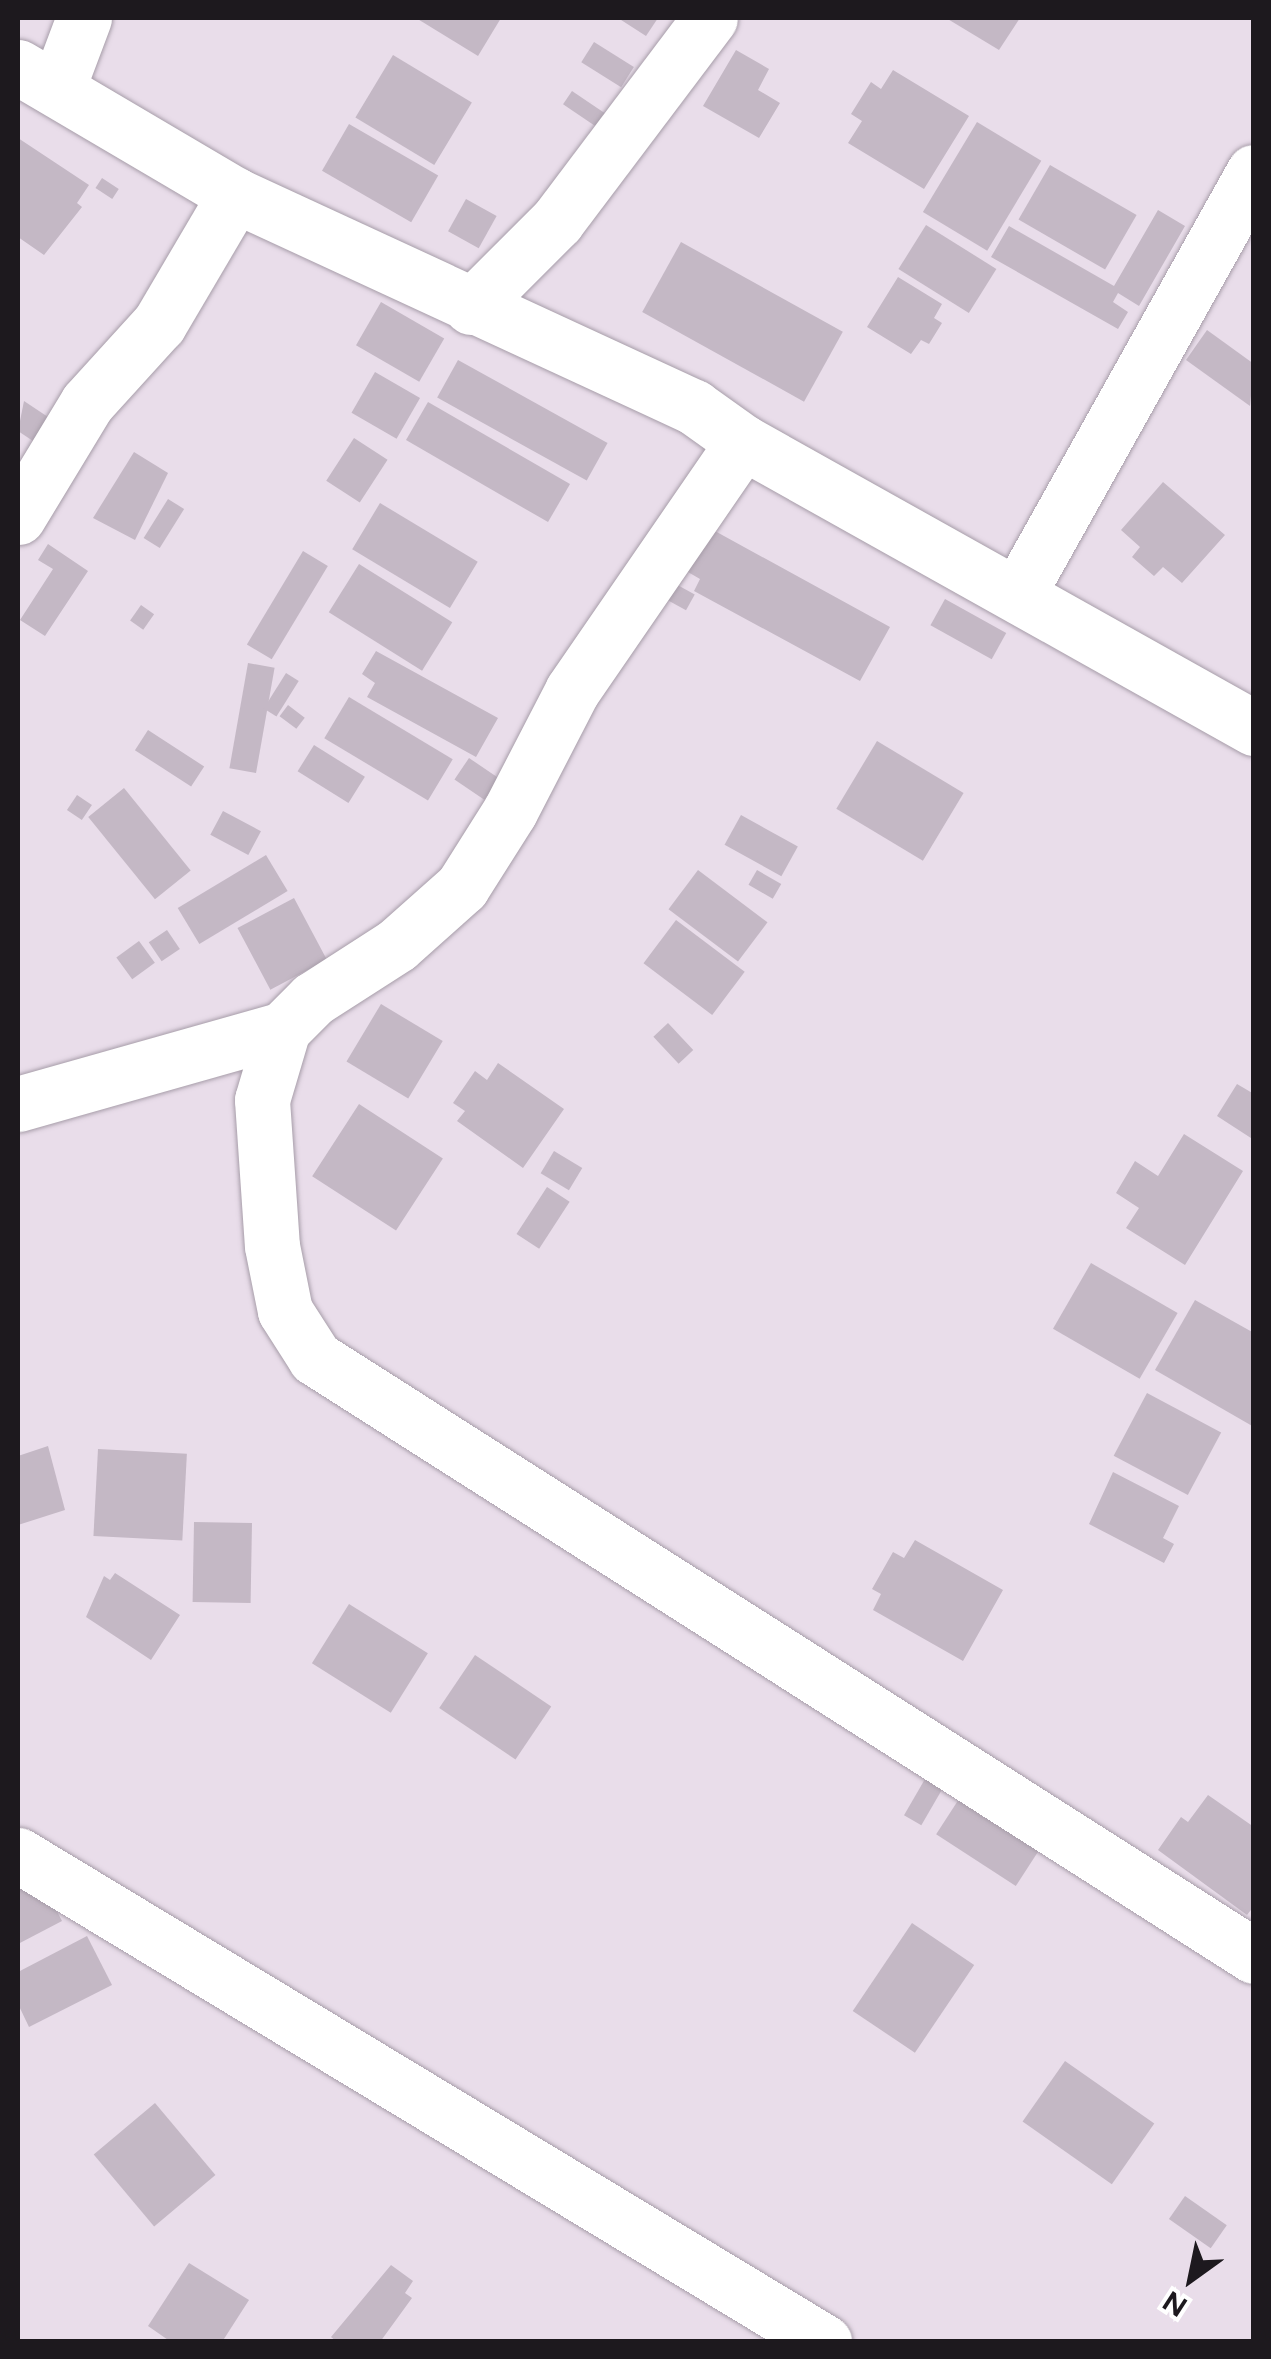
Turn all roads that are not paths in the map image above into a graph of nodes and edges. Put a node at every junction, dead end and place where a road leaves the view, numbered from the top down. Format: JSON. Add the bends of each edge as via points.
{"nodes":[{"id":1,"x":84,"y":18,"type":"edge"},
{"id":2,"x":710,"y":18,"type":"edge"},
{"id":3,"x":38,"y":77,"type":"edge"},
{"id":4,"x":1254,"y":172,"type":"edge"},
{"id":5,"x":235,"y":195,"type":"junction"},
{"id":6,"x":472,"y":307,"type":"junction"},
{"id":7,"x":742,"y":442,"type":"junction"},
{"id":8,"x":18,"y":517,"type":"edge"},
{"id":9,"x":1018,"y":592,"type":"junction"},
{"id":10,"x":1254,"y":728,"type":"edge"},
{"id":11,"x":283,"y":1029,"type":"junction"},
{"id":12,"x":18,"y":1104,"type":"edge"},
{"id":13,"x":18,"y":1855,"type":"edge"},
{"id":14,"x":1254,"y":1956,"type":"edge"},
{"id":15,"x":824,"y":2342,"type":"edge"}],
"edges":[{"from":1,"to":3,"type":"street"},
{"from":2,"to":6,"type":"street","via":[[558,221]]},
{"from":3,"to":5,"type":"street"},
{"from":4,"to":9,"type":"street"},
{"from":5,"to":6,"type":"street","via":[[362,249]]},
{"from":5,"to":8,"type":"street","via":[[159,324],[87,403]]},
{"from":6,"to":7,"type":"street","via":[[599,359],[694,407]]},
{"from":7,"to":9,"type":"street"},
{"from":7,"to":11,"type":"street","via":[[572,690],[510,811],[462,886],[396,946],[313,998]]},
{"from":9,"to":10,"type":"street"},
{"from":11,"to":12,"type":"street"},
{"from":11,"to":14,"type":"street","via":[[262,1100],[272,1246],[286,1311],[315,1358]]},
{"from":13,"to":15,"type":"street"}]}
